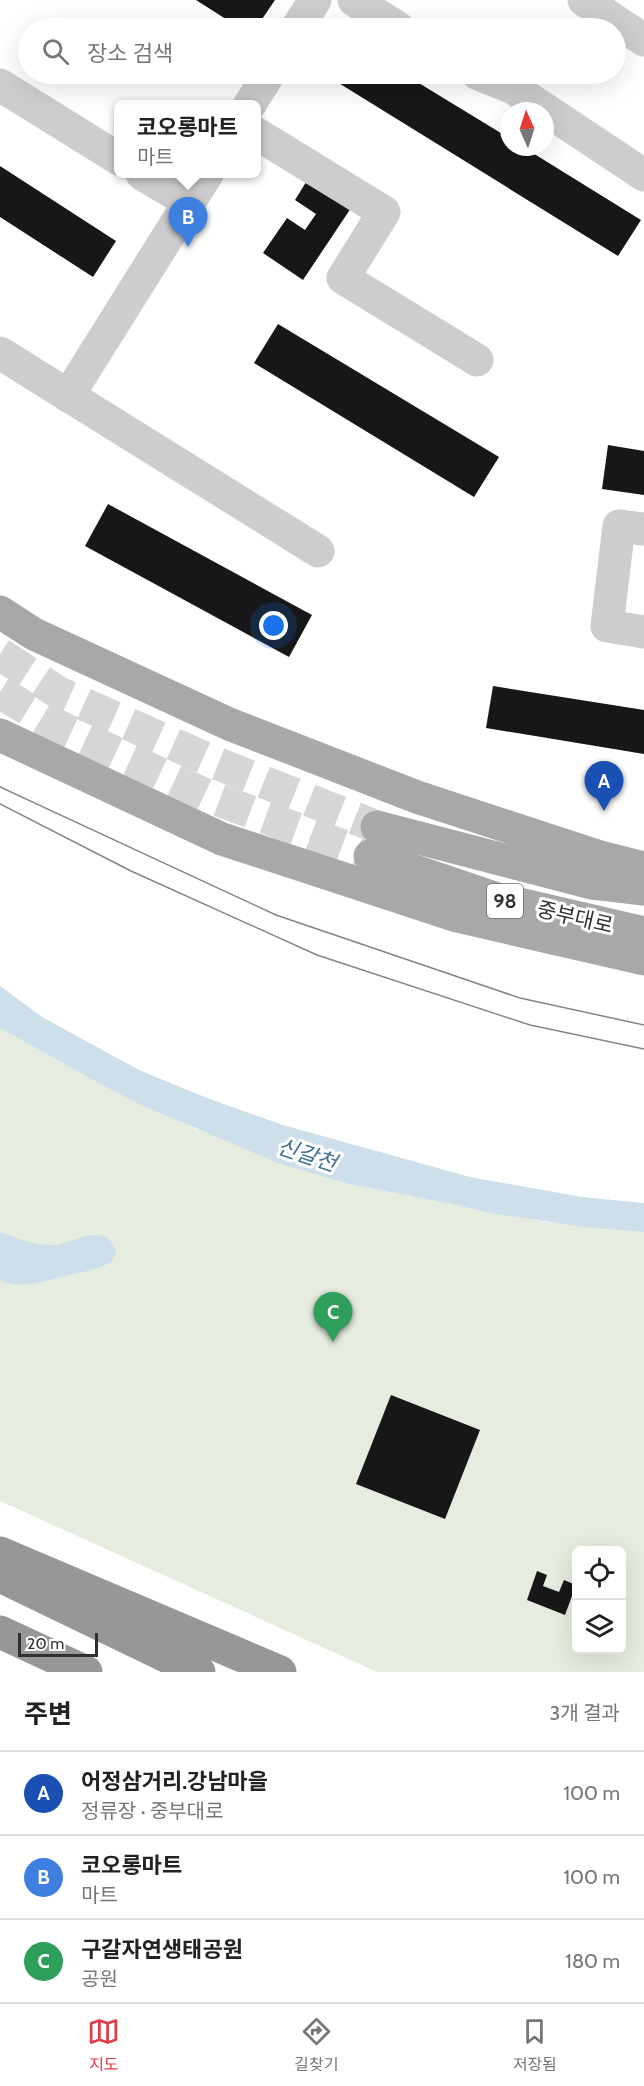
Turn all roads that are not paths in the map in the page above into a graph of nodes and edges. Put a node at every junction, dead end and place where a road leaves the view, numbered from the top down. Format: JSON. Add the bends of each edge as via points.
{"nodes":[{"id":1,"x":315,"y":0,"type":"edge"},
{"id":2,"x":354,"y":0,"type":"edge"},
{"id":3,"x":584,"y":0,"type":"edge"},
{"id":4,"x":303,"y":18,"type":"edge"},
{"id":5,"x":382,"y":18,"type":"edge"},
{"id":6,"x":611,"y":18,"type":"edge"},
{"id":7,"x":626,"y":28,"type":"edge"},
{"id":8,"x":644,"y":40,"type":"edge"},
{"id":9,"x":263,"y":84,"type":"edge"},
{"id":10,"x":503,"y":84,"type":"edge"},
{"id":11,"x":0,"y":85,"type":"edge"},
{"id":12,"x":253,"y":100,"type":"edge"},
{"id":13,"x":261,"y":136,"type":"edge"},
{"id":14,"x":114,"y":156,"type":"edge"},
{"id":15,"x":644,"y":175,"type":"edge"},
{"id":16,"x":149,"y":178,"type":"edge"},
{"id":17,"x":204,"y":178,"type":"edge"},
{"id":18,"x":189,"y":202,"type":"junction"},
{"id":19,"x":0,"y":353,"type":"edge"},
{"id":20,"x":477,"y":360,"type":"dead end"},
{"id":21,"x":68,"y":396,"type":"junction"},
{"id":22,"x":644,"y":530,"type":"edge"},
{"id":23,"x":318,"y":550,"type":"dead end"},
{"id":24,"x":0,"y":612,"type":"edge"},
{"id":25,"x":644,"y":632,"type":"edge"},
{"id":26,"x":0,"y":735,"type":"edge"},
{"id":27,"x":644,"y":868,"type":"edge"},
{"id":28,"x":644,"y":889,"type":"edge"},
{"id":29,"x":644,"y":933,"type":"edge"},
{"id":30,"x":644,"y":959,"type":"edge"},
{"id":31,"x":0,"y":1553,"type":"edge"},
{"id":32,"x":0,"y":1576,"type":"edge"},
{"id":33,"x":0,"y":1632,"type":"edge"},
{"id":34,"x":86,"y":1672,"type":"edge"},
{"id":35,"x":199,"y":1672,"type":"edge"},
{"id":36,"x":280,"y":1672,"type":"edge"}],
"edges":[{"from":1,"to":4,"type":"street"},
{"from":2,"to":5,"type":"street"},
{"from":3,"to":6,"type":"street"},
{"from":7,"to":8,"type":"street"},
{"from":9,"to":12,"type":"street"},
{"from":10,"to":15,"type":"street"},
{"from":11,"to":14,"type":"street"},
{"from":13,"to":20,"type":"street","via":[[384,212],[343,278]]},
{"from":16,"to":18,"type":"street"},
{"from":17,"to":18,"type":"street"},
{"from":18,"to":21,"type":"street"},
{"from":19,"to":21,"type":"street"},
{"from":21,"to":23,"type":"street"},
{"from":22,"to":25,"type":"street","via":[[619,526],[607,626]]},
{"from":24,"to":27,"type":"main road","via":[[34,634],[229,724],[417,797]]},
{"from":26,"to":30,"type":"main road","via":[[222,839],[457,916]]},
{"from":28,"to":29,"type":"main road","name":"중부대로","number":"98","via":[[592,883],[374,842],[496,899]]},
{"from":31,"to":36,"type":"highway"},
{"from":32,"to":35,"type":"highway"},
{"from":33,"to":34,"type":"highway"}]}
